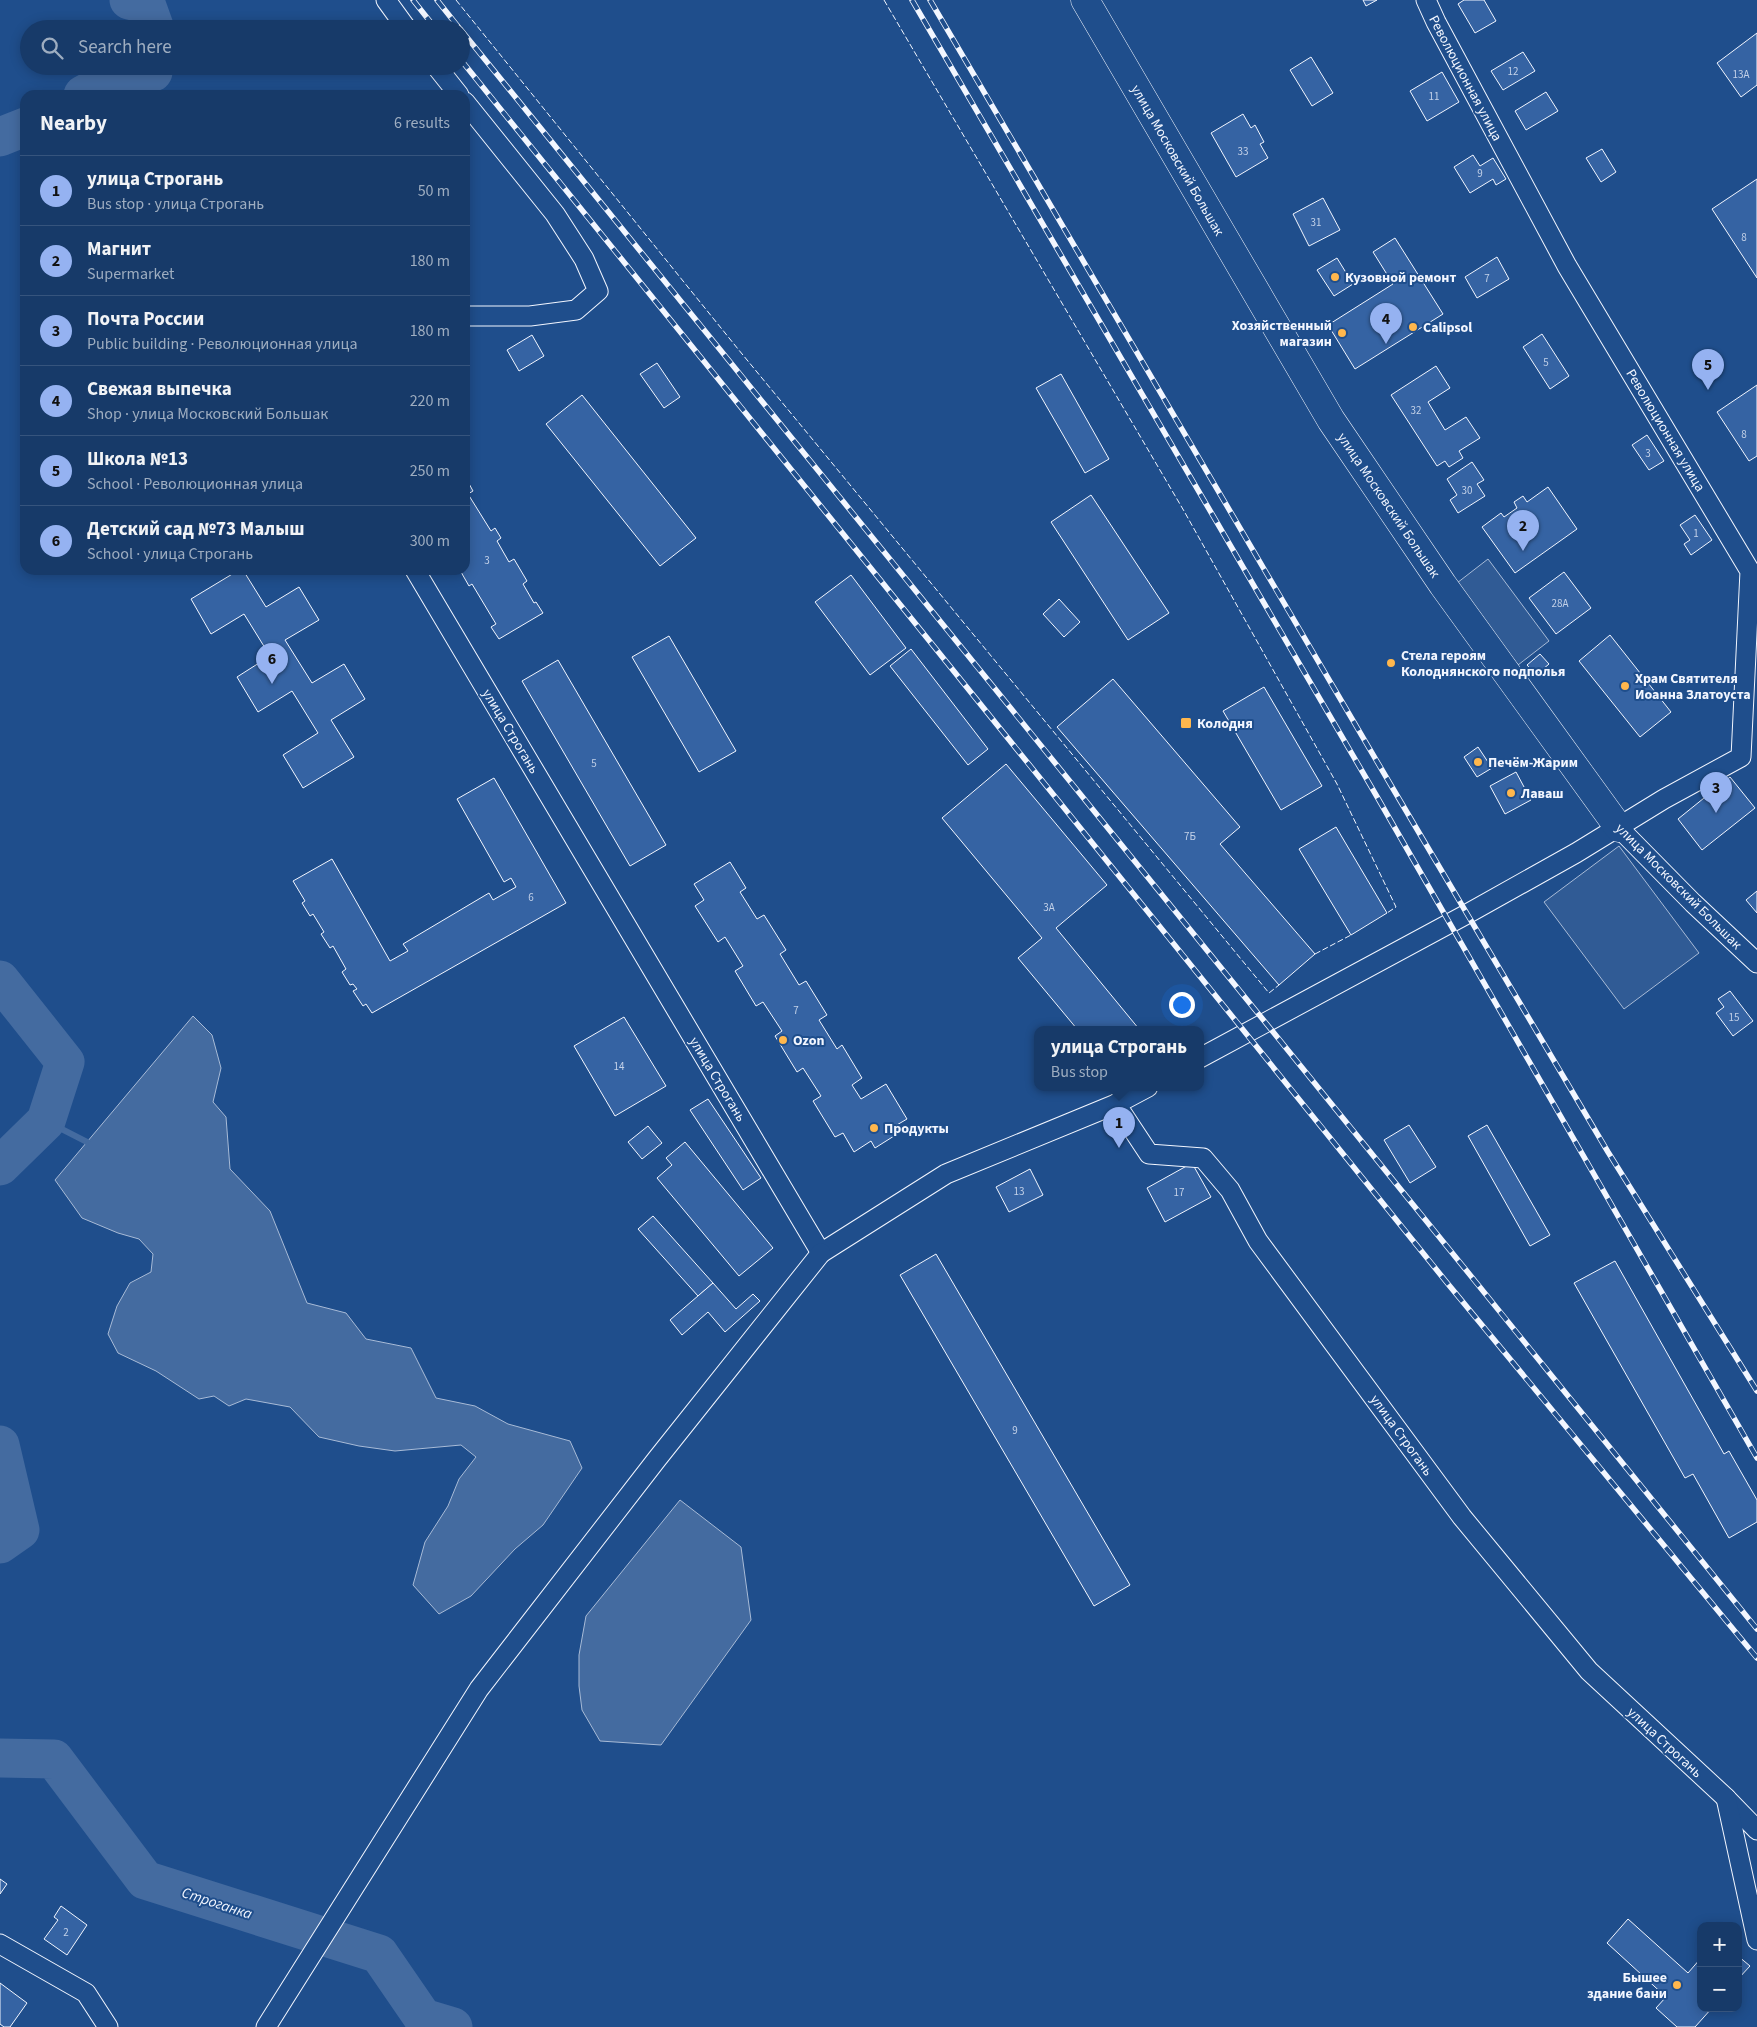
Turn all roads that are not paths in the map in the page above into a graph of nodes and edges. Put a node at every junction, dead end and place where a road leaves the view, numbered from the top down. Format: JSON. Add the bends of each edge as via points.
{"nodes":[{"id":1,"x":386,"y":0,"type":"edge"},
{"id":2,"x":1085,"y":0,"type":"edge"},
{"id":3,"x":1426,"y":0,"type":"edge"},
{"id":4,"x":401,"y":20,"type":"edge"},
{"id":5,"x":443,"y":75,"type":"edge"},
{"id":6,"x":455,"y":90,"type":"edge"},
{"id":7,"x":470,"y":108,"type":"edge"},
{"id":8,"x":470,"y":316,"type":"edge"},
{"id":9,"x":418,"y":575,"type":"edge"},
{"id":10,"x":1757,"y":747,"type":"edge"},
{"id":11,"x":1741,"y":757,"type":"junction"},
{"id":12,"x":1619,"y":828,"type":"junction"},
{"id":13,"x":1757,"y":963,"type":"edge"},
{"id":14,"x":1204,"y":1056,"type":"edge"},
{"id":15,"x":1140,"y":1091,"type":"edge"},
{"id":16,"x":1116,"y":1104,"type":"junction"},
{"id":17,"x":821,"y":1253,"type":"junction"},
{"id":18,"x":1726,"y":1798,"type":"junction"},
{"id":19,"x":1757,"y":1830,"type":"edge"},
{"id":20,"x":1757,"y":1940,"type":"edge"},
{"id":21,"x":0,"y":1944,"type":"edge"},
{"id":22,"x":108,"y":2027,"type":"edge"},
{"id":23,"x":266,"y":2027,"type":"edge"}],
"edges":[{"from":1,"to":4,"type":"street"},
{"from":2,"to":12,"type":"street","name":"улица Московский Большак","via":[[1331,420],[1443,585]]},
{"from":3,"to":11,"type":"street","name":"Революционная улица","via":[[1567,266],[1750,572]]},
{"from":5,"to":6,"type":"street"},
{"from":7,"to":8,"type":"street","via":[[555,214],[584,259],[598,290],[576,310],[530,316]]},
{"from":9,"to":17,"type":"street","name":"улица Строгань"},
{"from":10,"to":11,"type":"street"},
{"from":11,"to":12,"type":"street"},
{"from":12,"to":13,"type":"street","name":"улица Московский Большак"},
{"from":12,"to":14,"type":"street"},
{"from":15,"to":16,"type":"street"},
{"from":16,"to":17,"type":"street","via":[[946,1174]]},
{"from":16,"to":18,"type":"street","name":"улица Строгань","via":[[1149,1154],[1203,1158],[1230,1190],[1258,1241],[1468,1524],[1589,1672]]},
{"from":17,"to":23,"type":"street","via":[[479,1689]]},
{"from":18,"to":19,"type":"street","name":"улица Строгань"},
{"from":18,"to":20,"type":"street"},
{"from":21,"to":22,"type":"street","via":[[86,1993]]}]}
